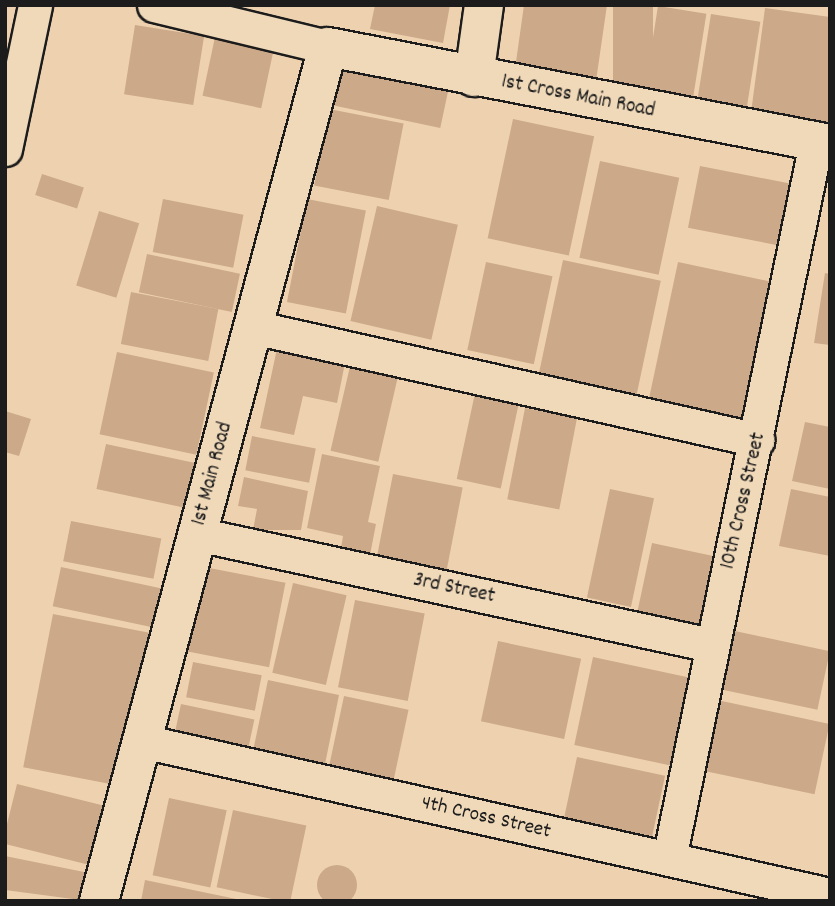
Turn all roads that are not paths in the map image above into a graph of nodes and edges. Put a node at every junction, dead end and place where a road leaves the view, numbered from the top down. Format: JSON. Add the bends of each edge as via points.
{"nodes":[{"id":1,"x":35,"y":5,"type":"edge"},
{"id":2,"x":153,"y":5,"type":"edge"},
{"id":3,"x":484,"y":5,"type":"edge"},
{"id":4,"x":328,"y":47,"type":"junction"},
{"id":5,"x":474,"y":77,"type":"junction"},
{"id":6,"x":823,"y":143,"type":"edge"},
{"id":7,"x":5,"y":149,"type":"edge"},
{"id":8,"x":253,"y":327,"type":"junction"},
{"id":9,"x":758,"y":440,"type":"junction"},
{"id":10,"x":197,"y":534,"type":"junction"},
{"id":11,"x":712,"y":645,"type":"junction"},
{"id":12,"x":142,"y":741,"type":"junction"},
{"id":13,"x":669,"y":859,"type":"junction"},
{"id":14,"x":830,"y":895,"type":"edge"},
{"id":15,"x":99,"y":901,"type":"edge"}],
"edges":[{"from":1,"to":7,"type":"street"},
{"from":2,"to":4,"type":"street"},
{"from":3,"to":5,"type":"street"},
{"from":4,"to":5,"type":"street","name":"1st Cross Main Road"},
{"from":4,"to":8,"type":"street","name":"1st Main Road"},
{"from":5,"to":6,"type":"street","name":"1st Cross Main Road"},
{"from":6,"to":9,"type":"street","name":"10th Cross Street"},
{"from":8,"to":9,"type":"street"},
{"from":8,"to":10,"type":"street","name":"1st Main Road"},
{"from":9,"to":11,"type":"street","name":"10th Cross Street"},
{"from":10,"to":11,"type":"street","name":"3rd Street"},
{"from":10,"to":12,"type":"street","name":"1st Main Road"},
{"from":11,"to":13,"type":"street","name":"10th Cross Street"},
{"from":12,"to":13,"type":"street","name":"4th Cross Street"},
{"from":12,"to":15,"type":"street","name":"1st Main Road"},
{"from":13,"to":14,"type":"street","name":"4th Cross Street"}]}
